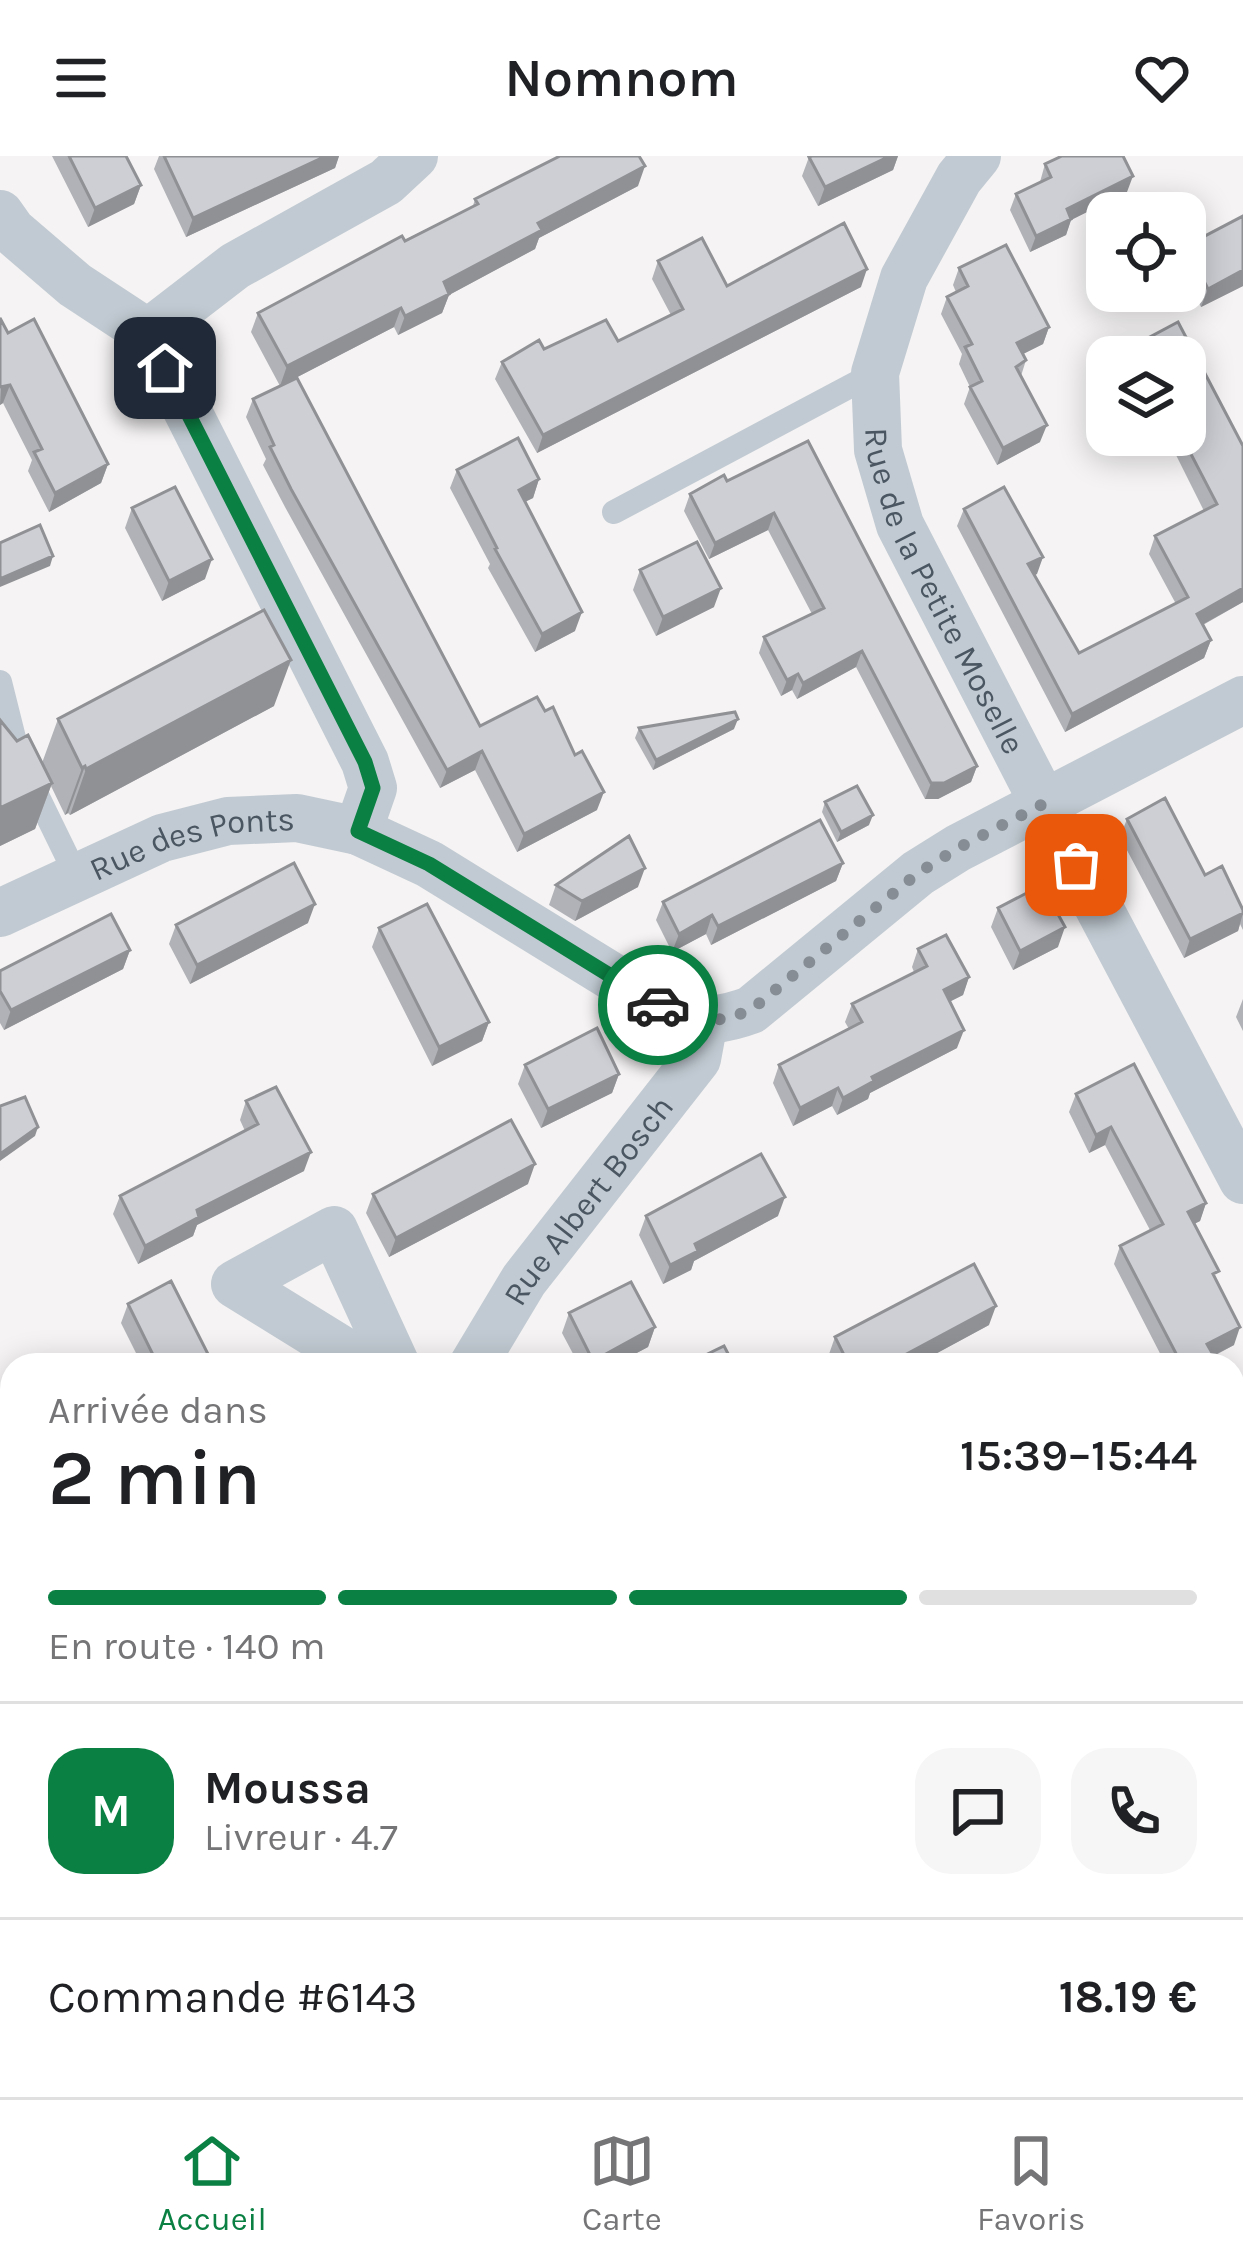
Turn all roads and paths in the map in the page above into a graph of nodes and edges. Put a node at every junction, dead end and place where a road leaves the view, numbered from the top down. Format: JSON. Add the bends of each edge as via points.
{"nodes":[{"id":1,"x":413,"y":156,"type":"edge"},
{"id":2,"x":956,"y":163,"type":"edge"},
{"id":3,"x":0,"y":214,"type":"edge"},
{"id":4,"x":148,"y":333,"type":"junction"},
{"id":5,"x":875,"y":373,"type":"junction"},
{"id":6,"x":614,"y":512,"type":"dead end"},
{"id":7,"x":0,"y":682,"type":"edge"},
{"id":8,"x":1243,"y":700,"type":"edge"},
{"id":9,"x":1043,"y":804,"type":"junction"},
{"id":10,"x":358,"y":831,"type":"junction"},
{"id":11,"x":77,"y":877,"type":"junction"},
{"id":12,"x":0,"y":914,"type":"edge"},
{"id":13,"x":704,"y":1022,"type":"junction"},
{"id":14,"x":1243,"y":1180,"type":"edge"},
{"id":15,"x":346,"y":1353,"type":"edge"},
{"id":16,"x":390,"y":1353,"type":"edge"},
{"id":17,"x":480,"y":1353,"type":"edge"}],
"edges":[{"from":1,"to":4,"type":"street","via":[[386,182],[235,266]]},
{"from":2,"to":5,"type":"street","name":"Rue de la Petite Moselle","via":[[904,278]]},
{"from":3,"to":4,"type":"street","via":[[75,285]]},
{"from":4,"to":10,"type":"street","via":[[365,762],[373,788]]},
{"from":5,"to":6,"type":"lane","name":"Rue de la Petite Moselle"},
{"from":5,"to":9,"type":"street","name":"Rue de la Petite Moselle","via":[[878,450],[900,525]]},
{"from":7,"to":11,"type":"lane","via":[[19,758]]},
{"from":8,"to":9,"type":"street"},
{"from":9,"to":13,"type":"street","via":[[918,873],[751,1010]]},
{"from":9,"to":14,"type":"street","name":"Rue de la Petite Moselle"},
{"from":10,"to":11,"type":"street","name":"Rue des Ponts","via":[[297,818],[228,821],[162,838]]},
{"from":10,"to":13,"type":"street","name":"Rue des Ponts","via":[[429,864],[676,1016]]},
{"from":11,"to":12,"type":"street","name":"Rue des Ponts"},
{"from":13,"to":17,"type":"street","name":"Rue Albert Bosch","via":[[697,1059],[524,1280]]},
{"from":15,"to":16,"type":"street","via":[[236,1284],[334,1230]]}]}
